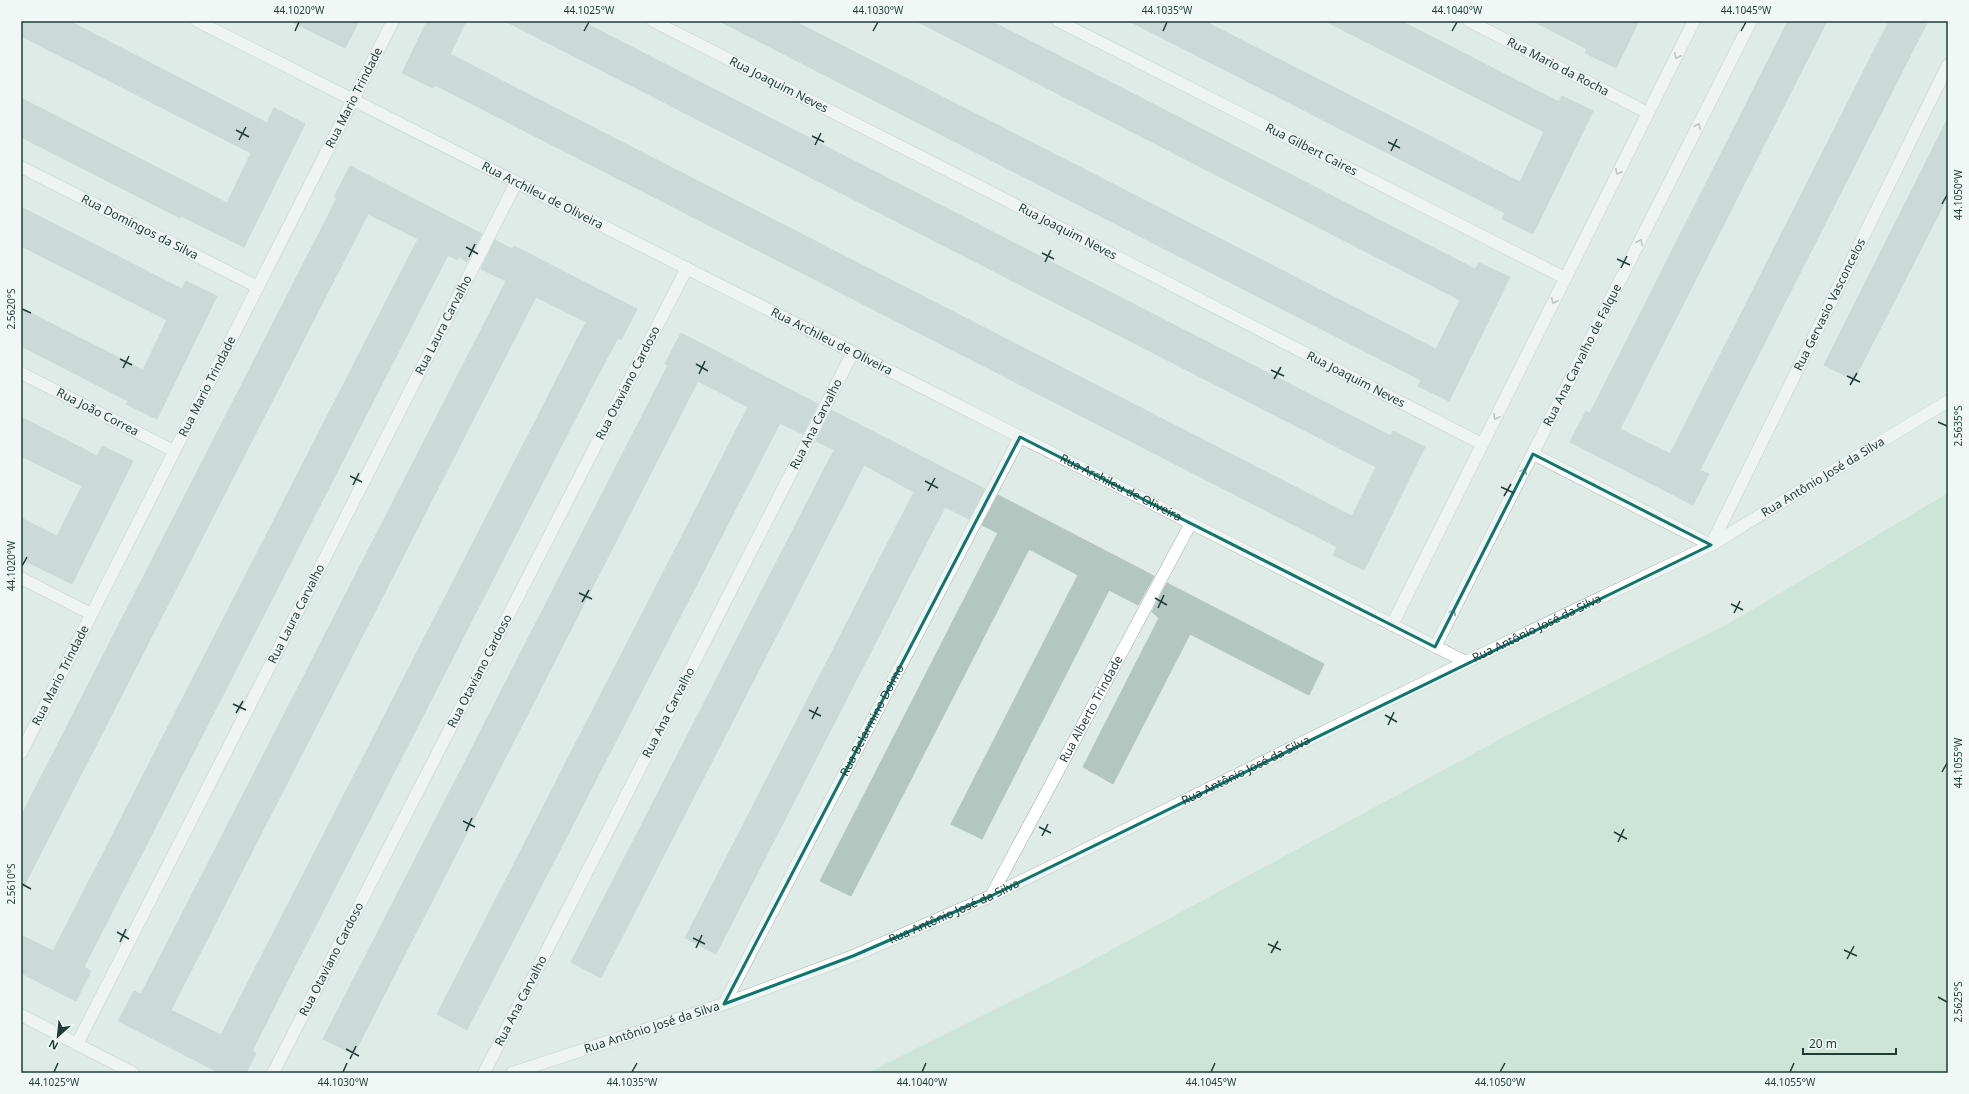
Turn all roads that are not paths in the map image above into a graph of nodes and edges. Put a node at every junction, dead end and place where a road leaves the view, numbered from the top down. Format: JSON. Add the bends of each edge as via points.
{"nodes":[{"id":1,"x":197,"y":21,"type":"edge"},
{"id":2,"x":393,"y":21,"type":"edge"},
{"id":3,"x":653,"y":21,"type":"edge"},
{"id":4,"x":1058,"y":21,"type":"edge"},
{"id":5,"x":1468,"y":21,"type":"edge"},
{"id":6,"x":1694,"y":21,"type":"edge"},
{"id":7,"x":1751,"y":21,"type":"edge"},
{"id":8,"x":1948,"y":65,"type":"edge"},
{"id":9,"x":352,"y":100,"type":"junction"},
{"id":10,"x":1648,"y":113,"type":"junction"},
{"id":11,"x":21,"y":167,"type":"edge"},
{"id":12,"x":516,"y":183,"type":"junction"},
{"id":13,"x":687,"y":268,"type":"junction"},
{"id":14,"x":1565,"y":278,"type":"junction"},
{"id":15,"x":258,"y":287,"type":"junction"},
{"id":16,"x":853,"y":352,"type":"junction"},
{"id":17,"x":21,"y":374,"type":"edge"},
{"id":18,"x":1948,"y":401,"type":"edge"},
{"id":19,"x":1020,"y":437,"type":"junction"},
{"id":20,"x":1482,"y":444,"type":"junction"},
{"id":21,"x":174,"y":451,"type":"junction"},
{"id":22,"x":1533,"y":454,"type":"junction"},
{"id":23,"x":1191,"y":523,"type":"junction"},
{"id":24,"x":1711,"y":544,"type":"junction"},
{"id":25,"x":21,"y":578,"type":"edge"},
{"id":26,"x":91,"y":614,"type":"junction"},
{"id":27,"x":1392,"y":625,"type":"junction"},
{"id":28,"x":1435,"y":647,"type":"junction"},
{"id":29,"x":1466,"y":662,"type":"junction"},
{"id":30,"x":21,"y":753,"type":"edge"},
{"id":31,"x":991,"y":896,"type":"junction"},
{"id":32,"x":724,"y":1004,"type":"junction"},
{"id":33,"x":21,"y":1015,"type":"edge"},
{"id":34,"x":77,"y":1044,"type":"junction"},
{"id":35,"x":133,"y":1073,"type":"edge"},
{"id":36,"x":273,"y":1073,"type":"edge"},
{"id":37,"x":484,"y":1073,"type":"edge"},
{"id":38,"x":512,"y":1073,"type":"edge"}],
"edges":[{"from":1,"to":9,"type":"street","name":"Rua Archileu de Oliveira"},
{"from":2,"to":9,"type":"street","name":"Rua Mario Trindade"},
{"from":3,"to":20,"type":"street","name":"Rua Joaquim Neves"},
{"from":4,"to":14,"type":"street","name":"Rua Gilbert Caires"},
{"from":5,"to":10,"type":"street","name":"Rua Mario da Rocha"},
{"from":6,"to":10,"type":"street","one_way":true},
{"from":22,"to":7,"type":"street","name":"Rua Ana Carvalho de Falque","one_way":true},
{"from":8,"to":24,"type":"street","name":"Rua Gervasio Vasconcelos"},
{"from":9,"to":12,"type":"street","name":"Rua Archileu de Oliveira"},
{"from":9,"to":15,"type":"street","name":"Rua Mario Trindade"},
{"from":10,"to":14,"type":"street","one_way":true},
{"from":11,"to":15,"type":"street","name":"Rua Domingos da Silva"},
{"from":12,"to":13,"type":"street","name":"Rua Archileu de Oliveira"},
{"from":12,"to":34,"type":"street","name":"Rua Laura Carvalho"},
{"from":13,"to":16,"type":"street","name":"Rua Archileu de Oliveira"},
{"from":13,"to":36,"type":"street","name":"Rua Otaviano Cardoso"},
{"from":14,"to":20,"type":"street","one_way":true},
{"from":15,"to":21,"type":"street","name":"Rua Mario Trindade"},
{"from":16,"to":19,"type":"street","name":"Rua Archileu de Oliveira"},
{"from":16,"to":37,"type":"street","name":"Rua Ana Carvalho"},
{"from":17,"to":21,"type":"street","name":"Rua João Correa"},
{"from":18,"to":24,"type":"street","name":"Rua Antônio José da Silva"},
{"from":19,"to":23,"type":"street","name":"Rua Archileu de Oliveira"},
{"from":19,"to":32,"type":"street","name":"Rua Belarmino Doimo"},
{"from":20,"to":27,"type":"street"},
{"from":21,"to":26,"type":"street","name":"Rua Mario Trindade"},
{"from":22,"to":24,"type":"street"},
{"from":28,"to":22,"type":"street","name":"Rua Ana Carvalho de Falque","one_way":true},
{"from":23,"to":27,"type":"street","name":"Rua Archileu de Oliveira"},
{"from":23,"to":31,"type":"street","name":"Rua Alberto Trindade"},
{"from":24,"to":29,"type":"street","name":"Rua Antônio José da Silva"},
{"from":25,"to":26,"type":"street"},
{"from":26,"to":30,"type":"street","name":"Rua Mario Trindade"},
{"from":27,"to":28,"type":"street","name":"Rua Archileu de Oliveira"},
{"from":28,"to":29,"type":"street","name":"Rua Archileu de Oliveira"},
{"from":29,"to":31,"type":"street","name":"Rua Antônio José da Silva"},
{"from":31,"to":32,"type":"street","name":"Rua Antônio José da Silva","via":[[853,956]]},
{"from":32,"to":38,"type":"street","name":"Rua Antônio José da Silva"},
{"from":33,"to":34,"type":"street"},
{"from":34,"to":35,"type":"street"}]}
